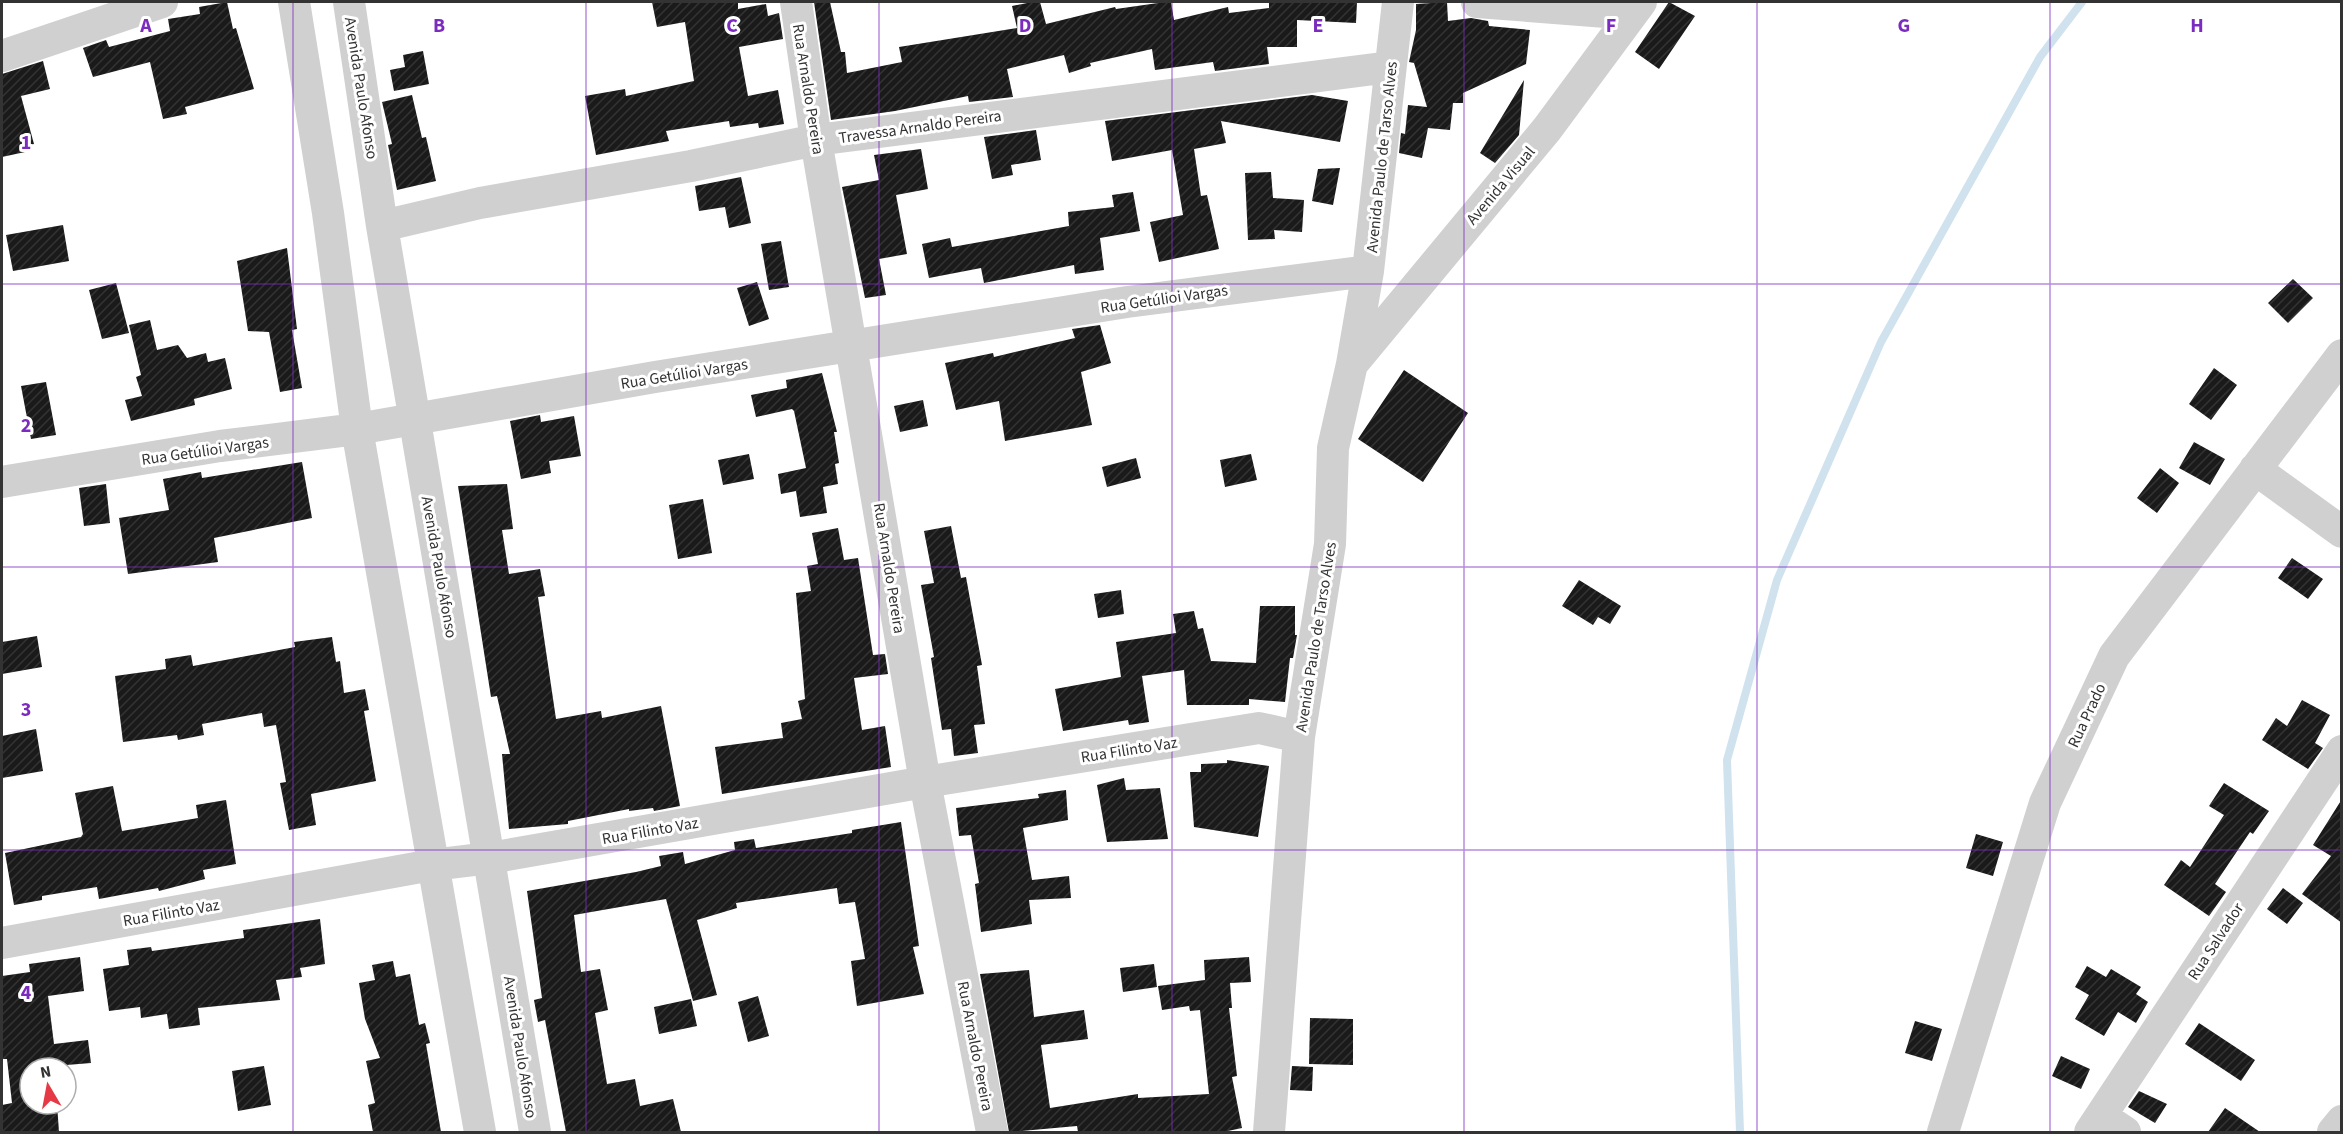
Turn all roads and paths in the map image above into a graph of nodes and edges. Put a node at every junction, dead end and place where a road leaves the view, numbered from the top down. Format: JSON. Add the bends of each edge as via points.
{"nodes":[{"id":1,"x":162,"y":2,"type":"edge"},
{"id":2,"x":294,"y":2,"type":"edge"},
{"id":3,"x":349,"y":2,"type":"edge"},
{"id":4,"x":796,"y":2,"type":"edge"},
{"id":5,"x":1398,"y":2,"type":"edge"},
{"id":6,"x":1477,"y":2,"type":"edge"},
{"id":7,"x":1636,"y":8,"type":"edge"},
{"id":8,"x":2,"y":56,"type":"edge"},
{"id":9,"x":1390,"y":67,"type":"junction"},
{"id":10,"x":816,"y":140,"type":"junction"},
{"id":11,"x":382,"y":226,"type":"junction"},
{"id":12,"x":1368,"y":271,"type":"junction"},
{"id":13,"x":853,"y":346,"type":"junction"},
{"id":14,"x":2342,"y":354,"type":"edge"},
{"id":15,"x":1352,"y":364,"type":"junction"},
{"id":16,"x":415,"y":417,"type":"junction"},
{"id":17,"x":357,"y":429,"type":"junction"},
{"id":18,"x":2255,"y":469,"type":"junction"},
{"id":19,"x":2,"y":482,"type":"edge"},
{"id":20,"x":2342,"y":532,"type":"edge"},
{"id":21,"x":1299,"y":737,"type":"junction"},
{"id":22,"x":2342,"y":752,"type":"edge"},
{"id":23,"x":925,"y":782,"type":"junction"},
{"id":24,"x":490,"y":858,"type":"junction"},
{"id":25,"x":432,"y":865,"type":"junction"},
{"id":26,"x":2,"y":943,"type":"edge"},
{"id":27,"x":2342,"y":1121,"type":"edge"},
{"id":28,"x":2105,"y":1127,"type":"edge"},
{"id":29,"x":480,"y":1132,"type":"edge"},
{"id":30,"x":535,"y":1132,"type":"edge"},
{"id":31,"x":992,"y":1132,"type":"edge"},
{"id":32,"x":1269,"y":1132,"type":"edge"},
{"id":33,"x":1943,"y":1132,"type":"edge"},
{"id":34,"x":2333,"y":1132,"type":"edge"}],
"edges":[{"from":1,"to":8,"type":"street"},
{"from":2,"to":17,"type":"street"},
{"from":3,"to":11,"type":"street","name":"Avenida Paulo Afonso"},
{"from":4,"to":10,"type":"street","name":"Rua Arnaldo Pereira"},
{"from":5,"to":9,"type":"street","name":"Avenida Paulo de Tarso Alves"},
{"from":6,"to":7,"type":"street"},
{"from":7,"to":15,"type":"street","name":"Avenida Visual","via":[[1547,129]]},
{"from":9,"to":10,"type":"street","name":"Travessa Arnaldo Pereira"},
{"from":9,"to":12,"type":"street","name":"Avenida Paulo de Tarso Alves"},
{"from":10,"to":11,"type":"street","name":"Travessa Arnaldo Pereira","via":[[480,203]]},
{"from":10,"to":13,"type":"street","name":"Rua Arnaldo Pereira"},
{"from":11,"to":16,"type":"street","name":"Avenida Paulo Afonso"},
{"from":12,"to":13,"type":"street","name":"Rua Getúlioi Vargas","via":[[1127,302]]},
{"from":12,"to":15,"type":"street","name":"Avenida Paulo de Tarso Alves"},
{"from":13,"to":16,"type":"street","name":"Rua Getúlioi Vargas"},
{"from":13,"to":23,"type":"street","name":"Rua Arnaldo Pereira"},
{"from":14,"to":18,"type":"street","name":"Rua Prado"},
{"from":15,"to":21,"type":"street","name":"Avenida Paulo de Tarso Alves","via":[[1332,448],[1330,544]]},
{"from":16,"to":17,"type":"street","name":"Rua Getúlioi Vargas"},
{"from":16,"to":24,"type":"street","name":"Avenida Paulo Afonso"},
{"from":17,"to":19,"type":"street","name":"Rua Getúlioi Vargas","via":[[220,446]]},
{"from":17,"to":25,"type":"street"},
{"from":18,"to":20,"type":"street"},
{"from":18,"to":33,"type":"street","name":"Rua Prado","via":[[2114,656],[2045,803]]},
{"from":21,"to":23,"type":"street","name":"Rua Filinto Vaz","via":[[1259,728]]},
{"from":21,"to":32,"type":"street","name":"Avenida Paulo de Tarso Alves"},
{"from":22,"to":28,"type":"street","name":"Rua Salvador"},
{"from":23,"to":24,"type":"street","name":"Rua Filinto Vaz"},
{"from":23,"to":31,"type":"street","name":"Rua Arnaldo Pereira"},
{"from":24,"to":25,"type":"street","name":"Rua Filinto Vaz"},
{"from":24,"to":30,"type":"street","name":"Avenida Paulo Afonso"},
{"from":25,"to":26,"type":"street","name":"Rua Filinto Vaz"},
{"from":25,"to":29,"type":"street"},
{"from":27,"to":34,"type":"street"}]}
